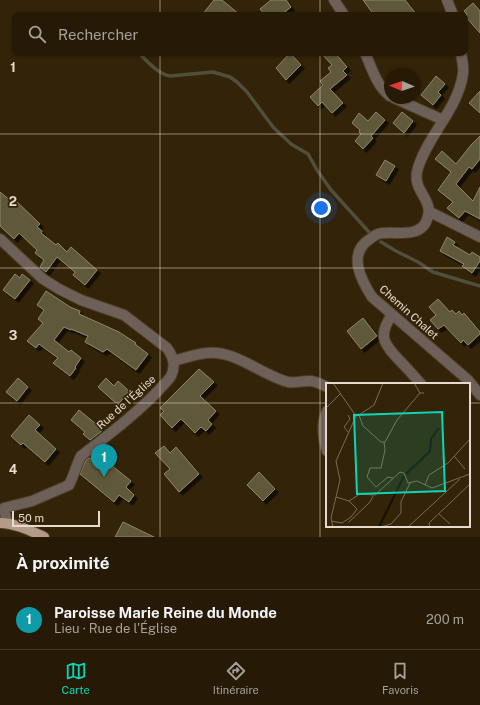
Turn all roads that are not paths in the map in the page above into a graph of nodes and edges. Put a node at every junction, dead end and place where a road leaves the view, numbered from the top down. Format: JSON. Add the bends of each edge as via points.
{"nodes":[{"id":1,"x":334,"y":0,"type":"edge"},
{"id":2,"x":447,"y":0,"type":"edge"},
{"id":3,"x":342,"y":12,"type":"edge"},
{"id":4,"x":452,"y":12,"type":"edge"},
{"id":5,"x":366,"y":56,"type":"edge"},
{"id":6,"x":462,"y":56,"type":"edge"},
{"id":7,"x":384,"y":91,"type":"edge"},
{"id":8,"x":407,"y":104,"type":"edge"},
{"id":9,"x":443,"y":120,"type":"junction"},
{"id":10,"x":430,"y":212,"type":"junction"},
{"id":11,"x":480,"y":237,"type":"edge"},
{"id":12,"x":0,"y":240,"type":"edge"},
{"id":13,"x":392,"y":315,"type":"junction"},
{"id":14,"x":174,"y":361,"type":"junction"},
{"id":15,"x":420,"y":383,"type":"edge"},
{"id":16,"x":326,"y":386,"type":"edge"},
{"id":17,"x":480,"y":395,"type":"edge"},
{"id":18,"x":326,"y":417,"type":"edge"},
{"id":19,"x":326,"y":447,"type":"edge"},
{"id":20,"x":2,"y":504,"type":"edge"},
{"id":21,"x":4,"y":523,"type":"edge"},
{"id":22,"x":44,"y":537,"type":"edge"}],
"edges":[{"from":1,"to":3,"type":"street"},
{"from":2,"to":4,"type":"street"},
{"from":5,"to":7,"type":"street"},
{"from":6,"to":9,"type":"street","via":[[463,75],[455,98]]},
{"from":8,"to":9,"type":"street"},
{"from":9,"to":10,"type":"street","via":[[418,169],[418,186]]},
{"from":10,"to":11,"type":"street"},
{"from":10,"to":13,"type":"street","name":"Chemin Chalet","via":[[426,223],[417,230],[378,234],[364,243],[359,253],[358,267],[363,282],[372,298]]},
{"from":12,"to":14,"type":"street","via":[[43,279],[59,289],[81,300],[124,315],[167,348]]},
{"from":13,"to":15,"type":"street","via":[[384,330],[386,346]]},
{"from":13,"to":17,"type":"street","name":"Chemin Chalet","via":[[468,380]]},
{"from":14,"to":16,"type":"street","via":[[218,353],[283,380],[296,383],[309,381]]},
{"from":14,"to":20,"type":"street","name":"Rue de l'Église","via":[[171,377],[145,405],[81,456],[69,485],[32,501]]},
{"from":18,"to":19,"type":"street"},
{"from":20,"to":21,"type":"street","name":"Rue de l'Église"},
{"from":21,"to":22,"type":"main road"}]}
